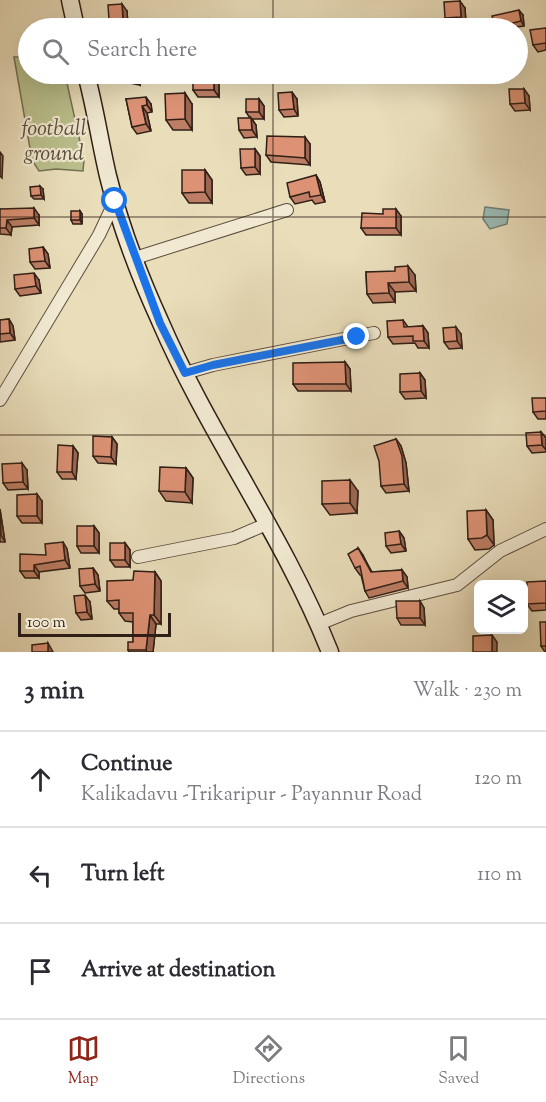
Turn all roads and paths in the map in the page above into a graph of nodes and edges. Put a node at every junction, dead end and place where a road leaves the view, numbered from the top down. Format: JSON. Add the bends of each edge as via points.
{"nodes":[{"id":1,"x":70,"y":0,"type":"edge"},
{"id":2,"x":74,"y":18,"type":"edge"},
{"id":3,"x":88,"y":84,"type":"edge"},
{"id":4,"x":115,"y":201,"type":"junction"},
{"id":5,"x":287,"y":210,"type":"dead end"},
{"id":6,"x":135,"y":258,"type":"junction"},
{"id":7,"x":374,"y":333,"type":"dead end"},
{"id":8,"x":185,"y":373,"type":"junction"},
{"id":9,"x":0,"y":400,"type":"edge"},
{"id":10,"x":269,"y":524,"type":"junction"},
{"id":11,"x":546,"y":529,"type":"edge"},
{"id":12,"x":138,"y":557,"type":"dead end"},
{"id":13,"x":319,"y":624,"type":"junction"},
{"id":14,"x":330,"y":652,"type":"edge"}],
"edges":[{"from":1,"to":2,"type":"main road"},
{"from":3,"to":4,"type":"main road"},
{"from":4,"to":6,"type":"main road"},
{"from":4,"to":9,"type":"street","via":[[99,235]]},
{"from":5,"to":6,"type":"street"},
{"from":6,"to":8,"type":"main road"},
{"from":7,"to":8,"type":"street"},
{"from":8,"to":10,"type":"main road"},
{"from":10,"to":12,"type":"street","via":[[234,538]]},
{"from":10,"to":13,"type":"main road"},
{"from":11,"to":13,"type":"street","via":[[516,541],[456,585],[351,611]]},
{"from":13,"to":14,"type":"main road"}]}
